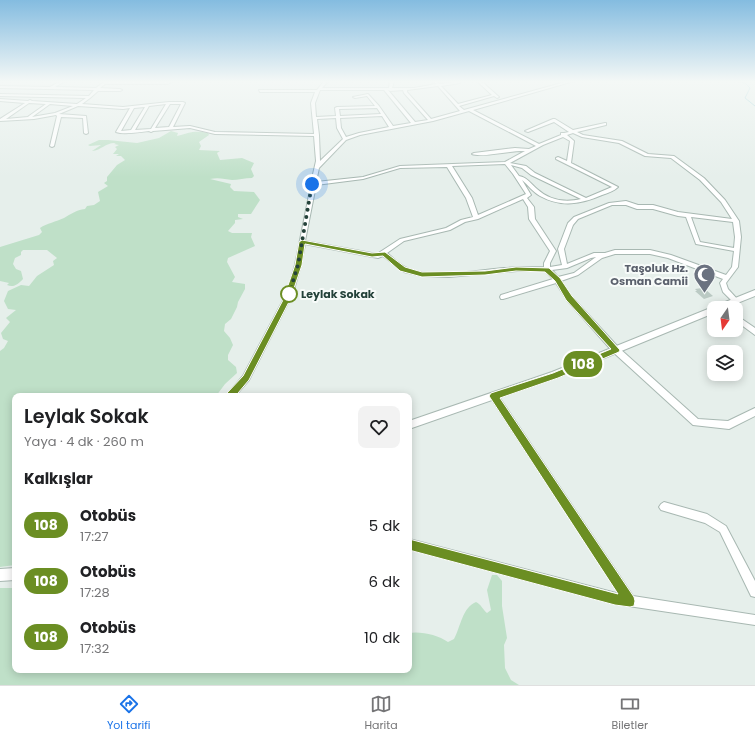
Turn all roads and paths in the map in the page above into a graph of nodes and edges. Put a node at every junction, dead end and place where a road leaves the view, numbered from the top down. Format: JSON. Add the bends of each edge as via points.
{"nodes":[{"id":1,"x":11,"y":113,"type":"edge"},
{"id":2,"x":36,"y":113,"type":"edge"},
{"id":3,"x":62,"y":113,"type":"edge"},
{"id":4,"x":129,"y":113,"type":"edge"},
{"id":5,"x":143,"y":113,"type":"edge"},
{"id":6,"x":163,"y":113,"type":"edge"},
{"id":7,"x":178,"y":113,"type":"edge"},
{"id":8,"x":314,"y":113,"type":"edge"},
{"id":9,"x":337,"y":113,"type":"edge"},
{"id":10,"x":405,"y":113,"type":"edge"},
{"id":11,"x":424,"y":113,"type":"edge"},
{"id":12,"x":459,"y":113,"type":"edge"},
{"id":13,"x":476,"y":113,"type":"edge"},
{"id":14,"x":58,"y":115,"type":"junction"},
{"id":15,"x":383,"y":115,"type":"joint"},
{"id":16,"x":315,"y":118,"type":"junction"},
{"id":17,"x":338,"y":118,"type":"junction"},
{"id":18,"x":28,"y":119,"type":"junction"},
{"id":19,"x":0,"y":120,"type":"edge"},
{"id":20,"x":430,"y":120,"type":"junction"},
{"id":21,"x":413,"y":123,"type":"junction"},
{"id":22,"x":605,"y":124,"type":"dead end"},
{"id":23,"x":391,"y":127,"type":"junction"},
{"id":24,"x":170,"y":129,"type":"junction"},
{"id":25,"x":150,"y":131,"type":"junction"},
{"id":26,"x":527,"y":131,"type":"dead end"},
{"id":27,"x":571,"y":131,"type":"junction"},
{"id":28,"x":132,"y":132,"type":"junction"},
{"id":29,"x":86,"y":133,"type":"dead end"},
{"id":30,"x":562,"y":134,"type":"junction"},
{"id":31,"x":317,"y":135,"type":"junction"},
{"id":32,"x":345,"y":139,"type":"junction"},
{"id":33,"x":538,"y":145,"type":"junction"},
{"id":34,"x":52,"y":146,"type":"dead end"},
{"id":35,"x":530,"y":150,"type":"junction"},
{"id":36,"x":474,"y":154,"type":"dead end"},
{"id":37,"x":558,"y":158,"type":"dead end"},
{"id":38,"x":506,"y":163,"type":"junction"},
{"id":39,"x":569,"y":164,"type":"junction"},
{"id":40,"x":449,"y":166,"type":"junction"},
{"id":41,"x":316,"y":167,"type":"junction"},
{"id":42,"x":517,"y":176,"type":"junction"},
{"id":43,"x":312,"y":184,"type":"junction"},
{"id":44,"x":524,"y":197,"type":"junction"},
{"id":45,"x":587,"y":200,"type":"junction"},
{"id":46,"x":688,"y":215,"type":"junction"},
{"id":47,"x":476,"y":218,"type":"junction"},
{"id":48,"x":736,"y":221,"type":"junction"},
{"id":49,"x":302,"y":242,"type":"junction"},
{"id":50,"x":737,"y":250,"type":"junction"},
{"id":51,"x":383,"y":253,"type":"junction"},
{"id":52,"x":606,"y":256,"type":"junction"},
{"id":53,"x":565,"y":267,"type":"junction"},
{"id":54,"x":547,"y":269,"type":"junction"},
{"id":55,"x":727,"y":278,"type":"junction"},
{"id":56,"x":557,"y":280,"type":"junction"},
{"id":57,"x":755,"y":293,"type":"edge"},
{"id":58,"x":503,"y":297,"type":"dead end"},
{"id":59,"x":736,"y":301,"type":"joint"},
{"id":60,"x":707,"y":313,"type":"edge"},
{"id":61,"x":743,"y":323,"type":"edge"},
{"id":62,"x":755,"y":332,"type":"edge"},
{"id":63,"x":616,"y":350,"type":"junction"},
{"id":64,"x":233,"y":393,"type":"edge"},
{"id":65,"x":494,"y":396,"type":"junction"},
{"id":66,"x":755,"y":412,"type":"edge"},
{"id":67,"x":412,"y":424,"type":"edge"},
{"id":68,"x":664,"y":507,"type":"dead end"},
{"id":69,"x":412,"y":545,"type":"edge"},
{"id":70,"x":12,"y":574,"type":"edge"},
{"id":71,"x":0,"y":575,"type":"edge"},
{"id":72,"x":755,"y":592,"type":"edge"},
{"id":73,"x":630,"y":601,"type":"junction"},
{"id":74,"x":755,"y":620,"type":"edge"}],
"edges":[{"from":1,"to":19,"type":"street"},
{"from":2,"to":18,"type":"street"},
{"from":3,"to":14,"type":"street"},
{"from":4,"to":28,"type":"street","via":[[118,132]]},
{"from":5,"to":28,"type":"street"},
{"from":6,"to":25,"type":"street"},
{"from":7,"to":24,"type":"street"},
{"from":8,"to":16,"type":"street"},
{"from":9,"to":17,"type":"street"},
{"from":10,"to":21,"type":"street"},
{"from":11,"to":20,"type":"street"},
{"from":12,"to":20,"type":"street"},
{"from":13,"to":33,"type":"street"},
{"from":14,"to":18,"type":"street"},
{"from":14,"to":29,"type":"street","via":[[85,117]]},
{"from":14,"to":34,"type":"street","via":[[57,131]]},
{"from":15,"to":17,"type":"street"},
{"from":15,"to":23,"type":"street"},
{"from":16,"to":17,"type":"street"},
{"from":16,"to":31,"type":"street"},
{"from":17,"to":32,"type":"street","via":[[339,128]]},
{"from":18,"to":19,"type":"street"},
{"from":20,"to":21,"type":"street"},
{"from":21,"to":23,"type":"street"},
{"from":22,"to":27,"type":"street"},
{"from":23,"to":32,"type":"street"},
{"from":24,"to":25,"type":"street"},
{"from":24,"to":31,"type":"street","via":[[190,127],[216,133]]},
{"from":25,"to":28,"type":"street"},
{"from":26,"to":27,"type":"street","via":[[554,120]]},
{"from":27,"to":30,"type":"street"},
{"from":27,"to":48,"type":"street","via":[[589,138],[620,142],[644,154],[672,157],[702,179],[723,201]]},
{"from":30,"to":33,"type":"street"},
{"from":30,"to":39,"type":"street","via":[[572,141]]},
{"from":31,"to":41,"type":"street"},
{"from":32,"to":41,"type":"street"},
{"from":33,"to":35,"type":"street"},
{"from":35,"to":36,"type":"street","via":[[512,148]]},
{"from":35,"to":38,"type":"street"},
{"from":37,"to":39,"type":"street"},
{"from":38,"to":40,"type":"street"},
{"from":38,"to":42,"type":"street"},
{"from":38,"to":45,"type":"street","via":[[524,167]]},
{"from":39,"to":45,"type":"street","via":[[616,187]]},
{"from":40,"to":43,"type":"street","via":[[400,167],[363,178]]},
{"from":40,"to":47,"type":"street","via":[[469,198]]},
{"from":41,"to":43,"type":"street"},
{"from":42,"to":44,"type":"street","via":[[530,195]]},
{"from":42,"to":45,"type":"street","via":[[523,178],[540,195],[551,200],[577,203]]},
{"from":43,"to":49,"type":"street"},
{"from":44,"to":47,"type":"street"},
{"from":44,"to":54,"type":"street","via":[[531,207],[532,219],[552,248]]},
{"from":46,"to":48,"type":"street"},
{"from":46,"to":50,"type":"street","via":[[698,242]]},
{"from":46,"to":53,"type":"street","via":[[626,203],[599,208],[576,218],[567,228],[561,249]]},
{"from":47,"to":51,"type":"street","via":[[448,229],[402,240]]},
{"from":48,"to":50,"type":"street"},
{"from":49,"to":51,"type":"street","via":[[378,256]]},
{"from":49,"to":64,"type":"street","via":[[287,300],[246,378]]},
{"from":50,"to":55,"type":"street","via":[[735,267]]},
{"from":51,"to":54,"type":"street","via":[[403,269],[422,274]]},
{"from":52,"to":53,"type":"street","via":[[590,256]]},
{"from":52,"to":55,"type":"street","via":[[615,252],[650,252],[669,256]]},
{"from":52,"to":56,"type":"street","via":[[576,274]]},
{"from":53,"to":54,"type":"street"},
{"from":54,"to":56,"type":"street"},
{"from":55,"to":59,"type":"street","via":[[723,283],[725,290]]},
{"from":56,"to":58,"type":"street"},
{"from":56,"to":63,"type":"street","via":[[569,298]]},
{"from":57,"to":59,"type":"street"},
{"from":60,"to":63,"type":"street"},
{"from":61,"to":62,"type":"street"},
{"from":63,"to":65,"type":"street"},
{"from":63,"to":66,"type":"street","via":[[696,422],[728,426]]},
{"from":65,"to":67,"type":"street"},
{"from":65,"to":73,"type":"street"},
{"from":68,"to":72,"type":"street","via":[[707,519],[724,529]]},
{"from":69,"to":73,"type":"street"},
{"from":70,"to":71,"type":"street"},
{"from":73,"to":74,"type":"street"}]}
